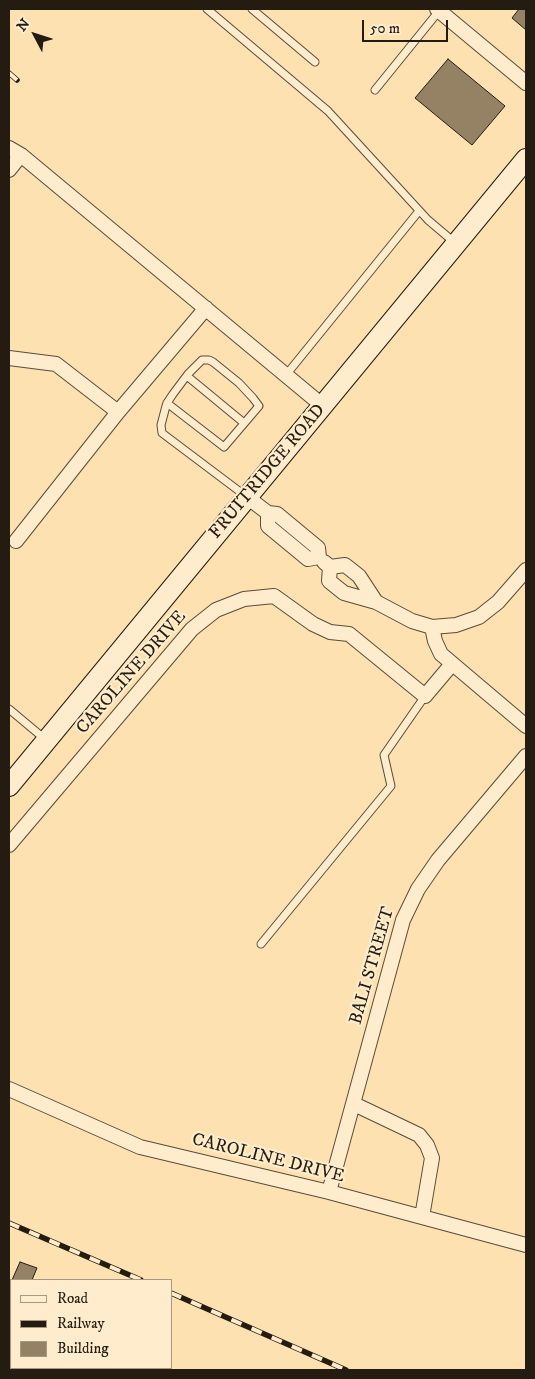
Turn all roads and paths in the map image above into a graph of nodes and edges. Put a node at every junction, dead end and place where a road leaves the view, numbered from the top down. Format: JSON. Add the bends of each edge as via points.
{"nodes":[{"id":1,"x":207,"y":9,"type":"edge"},
{"id":2,"x":252,"y":9,"type":"edge"},
{"id":3,"x":438,"y":10,"type":"edge"},
{"id":4,"x":314,"y":62,"type":"dead end"},
{"id":5,"x":526,"y":83,"type":"edge"},
{"id":6,"x":375,"y":90,"type":"dead end"},
{"id":7,"x":15,"y":151,"type":"edge"},
{"id":8,"x":526,"y":159,"type":"edge"},
{"id":9,"x":9,"y":170,"type":"edge"},
{"id":10,"x":419,"y":211,"type":"junction"},
{"id":11,"x":456,"y":244,"type":"junction"},
{"id":12,"x":206,"y":308,"type":"junction"},
{"id":13,"x":9,"y":358,"type":"edge"},
{"id":14,"x":286,"y":375,"type":"junction"},
{"id":15,"x":187,"y":376,"type":"junction"},
{"id":16,"x":167,"y":403,"type":"junction"},
{"id":17,"x":323,"y":406,"type":"junction"},
{"id":18,"x":118,"y":412,"type":"junction"},
{"id":19,"x":244,"y":423,"type":"junction"},
{"id":20,"x":247,"y":497,"type":"junction"},
{"id":21,"x":12,"y":545,"type":"edge"},
{"id":22,"x":325,"y":562,"type":"junction"},
{"id":23,"x":526,"y":570,"type":"edge"},
{"id":24,"x":376,"y":602,"type":"junction"},
{"id":25,"x":432,"y":626,"type":"junction"},
{"id":26,"x":452,"y":664,"type":"junction"},
{"id":27,"x":425,"y":696,"type":"junction"},
{"id":28,"x":9,"y":709,"type":"edge"},
{"id":29,"x":526,"y":726,"type":"edge"},
{"id":30,"x":47,"y":740,"type":"junction"},
{"id":31,"x":526,"y":756,"type":"edge"},
{"id":32,"x":9,"y":786,"type":"edge"},
{"id":33,"x":9,"y":845,"type":"edge"},
{"id":34,"x":261,"y":944,"type":"dead end"},
{"id":35,"x":9,"y":1089,"type":"edge"},
{"id":36,"x":354,"y":1104,"type":"junction"},
{"id":37,"x":330,"y":1192,"type":"junction"},
{"id":38,"x":422,"y":1217,"type":"junction"},
{"id":39,"x":526,"y":1245,"type":"edge"}],
"edges":[{"from":1,"to":10,"type":"lane","via":[[328,111]]},
{"from":2,"to":4,"type":"lane"},
{"from":3,"to":5,"type":"street"},
{"from":3,"to":6,"type":"lane"},
{"from":7,"to":9,"type":"street"},
{"from":7,"to":12,"type":"street"},
{"from":8,"to":11,"type":"main road","name":"FRUITRIDGE ROAD"},
{"from":10,"to":11,"type":"lane"},
{"from":10,"to":14,"type":"lane"},
{"from":11,"to":17,"type":"main road","name":"FRUITRIDGE ROAD"},
{"from":12,"to":14,"type":"street"},
{"from":12,"to":18,"type":"street"},
{"from":13,"to":18,"type":"street","via":[[56,364]]},
{"from":14,"to":17,"type":"street"},
{"from":15,"to":16,"type":"lane"},
{"from":15,"to":19,"type":"lane"},
{"from":15,"to":19,"type":"lane","via":[[206,360],[239,383],[259,406]]},
{"from":16,"to":19,"type":"lane","via":[[224,447]]},
{"from":16,"to":20,"type":"lane","via":[[162,416],[162,433]]},
{"from":17,"to":20,"type":"main road","name":"FRUITRIDGE ROAD"},
{"from":18,"to":21,"type":"street"},
{"from":20,"to":22,"type":"street","via":[[268,513],[278,514],[318,548]]},
{"from":20,"to":30,"type":"main road","name":"FRUITRIDGE ROAD"},
{"from":22,"to":24,"type":"street","via":[[345,565],[359,576]]},
{"from":22,"to":24,"type":"street","via":[[329,581],[344,593]]},
{"from":23,"to":25,"type":"street","via":[[498,602],[479,617],[456,625]]},
{"from":24,"to":25,"type":"street","via":[[412,622]]},
{"from":25,"to":26,"type":"street","via":[[434,641]]},
{"from":26,"to":27,"type":"street"},
{"from":26,"to":29,"type":"street"},
{"from":27,"to":33,"type":"street","name":"CAROLINE DRIVE","via":[[349,634],[330,632],[313,624],[274,596],[244,598],[216,610],[192,629]]},
{"from":27,"to":34,"type":"lane","via":[[384,755],[391,786]]},
{"from":28,"to":30,"type":"lane"},
{"from":30,"to":32,"type":"main road","name":"FRUITRIDGE ROAD"},
{"from":31,"to":36,"type":"street","name":"BALI STREET","via":[[438,860],[418,889],[403,920]]},
{"from":35,"to":37,"type":"street","name":"CAROLINE DRIVE","via":[[140,1147]]},
{"from":36,"to":37,"type":"street","name":"BALI STREET"},
{"from":36,"to":38,"type":"street","via":[[419,1136],[427,1146],[432,1158]]},
{"from":37,"to":38,"type":"street","name":"CAROLINE DRIVE"},
{"from":38,"to":39,"type":"street","name":"CAROLINE DRIVE"}]}
